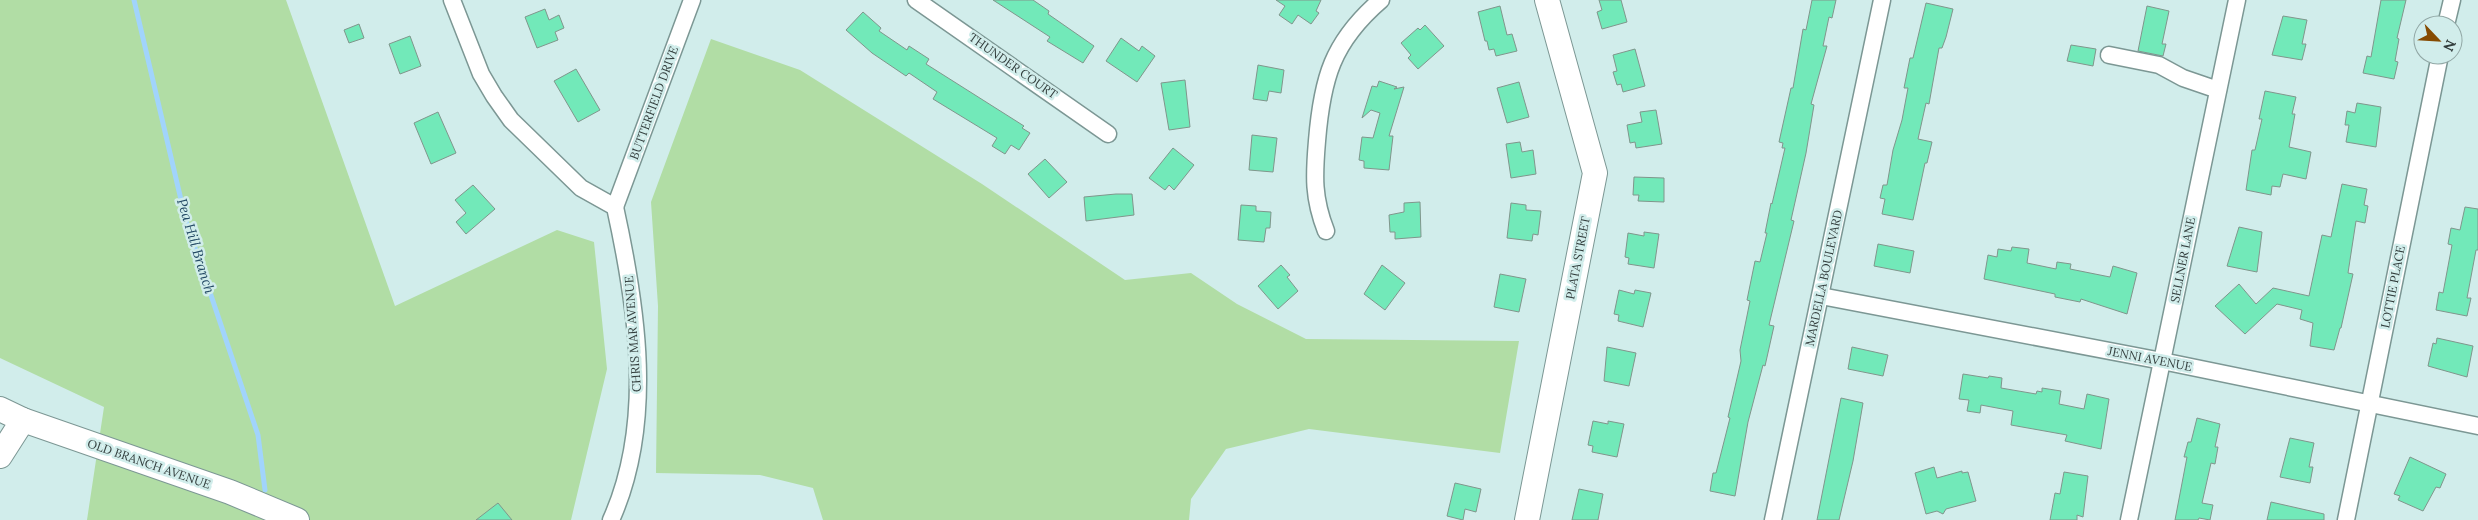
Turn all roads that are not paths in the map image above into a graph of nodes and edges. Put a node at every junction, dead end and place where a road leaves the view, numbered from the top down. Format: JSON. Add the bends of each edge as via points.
{"nodes":[{"id":1,"x":452,"y":0,"type":"edge"},
{"id":2,"x":692,"y":0,"type":"edge"},
{"id":3,"x":916,"y":0,"type":"edge"},
{"id":4,"x":1381,"y":0,"type":"edge"},
{"id":5,"x":1547,"y":0,"type":"edge"},
{"id":6,"x":1882,"y":0,"type":"edge"},
{"id":7,"x":2237,"y":0,"type":"edge"},
{"id":8,"x":2452,"y":0,"type":"edge"},
{"id":9,"x":2448,"y":15,"type":"edge"},
{"id":10,"x":2109,"y":55,"type":"dead end"},
{"id":11,"x":2438,"y":65,"type":"edge"},
{"id":12,"x":2218,"y":90,"type":"junction"},
{"id":13,"x":1108,"y":134,"type":"dead end"},
{"id":14,"x":615,"y":207,"type":"junction"},
{"id":15,"x":1326,"y":231,"type":"dead end"},
{"id":16,"x":1821,"y":296,"type":"junction"},
{"id":17,"x":2162,"y":361,"type":"junction"},
{"id":18,"x":2369,"y":405,"type":"junction"},
{"id":19,"x":0,"y":409,"type":"edge"},
{"id":20,"x":23,"y":420,"type":"junction"},
{"id":21,"x":2478,"y":426,"type":"edge"},
{"id":22,"x":0,"y":456,"type":"edge"},
{"id":23,"x":298,"y":520,"type":"edge"},
{"id":24,"x":611,"y":520,"type":"edge"},
{"id":25,"x":1527,"y":520,"type":"edge"},
{"id":26,"x":1773,"y":520,"type":"edge"},
{"id":27,"x":2128,"y":520,"type":"edge"},
{"id":28,"x":2346,"y":520,"type":"edge"}],
"edges":[{"from":1,"to":14,"type":"street","via":[[481,74],[511,120],[580,188]]},
{"from":2,"to":14,"type":"street","name":"BUTTERFIELD DRIVE"},
{"from":3,"to":13,"type":"street","name":"THUNDER COURT"},
{"from":4,"to":15,"type":"street","via":[[1346,38],[1331,66],[1321,98],[1313,181]]},
{"from":5,"to":25,"type":"street","name":"PLATA STREET","via":[[1595,173]]},
{"from":6,"to":16,"type":"street","name":"MARDELLA BOULEVARD"},
{"from":7,"to":12,"type":"street","name":"SELLNER LANE"},
{"from":8,"to":9,"type":"street"},
{"from":10,"to":12,"type":"street","via":[[2159,65],[2183,78]]},
{"from":11,"to":18,"type":"street","name":"LOTTIE PLACE"},
{"from":12,"to":17,"type":"street","name":"SELLNER LANE"},
{"from":14,"to":24,"type":"street","name":"CHRIS MAR AVENUE","via":[[634,301],[637,405],[630,465]]},
{"from":16,"to":17,"type":"street","name":"JENNI AVENUE"},
{"from":16,"to":26,"type":"street","name":"MARDELLA BOULEVARD"},
{"from":17,"to":18,"type":"street","name":"JENNI AVENUE"},
{"from":17,"to":27,"type":"street","name":"SELLNER LANE"},
{"from":18,"to":21,"type":"street","name":"JENNI AVENUE"},
{"from":18,"to":28,"type":"street","name":"LOTTIE PLACE"},
{"from":19,"to":20,"type":"street","name":"OLD BRANCH AVENUE"},
{"from":20,"to":22,"type":"street"},
{"from":20,"to":23,"type":"street","name":"OLD BRANCH AVENUE","via":[[230,492]]}]}
